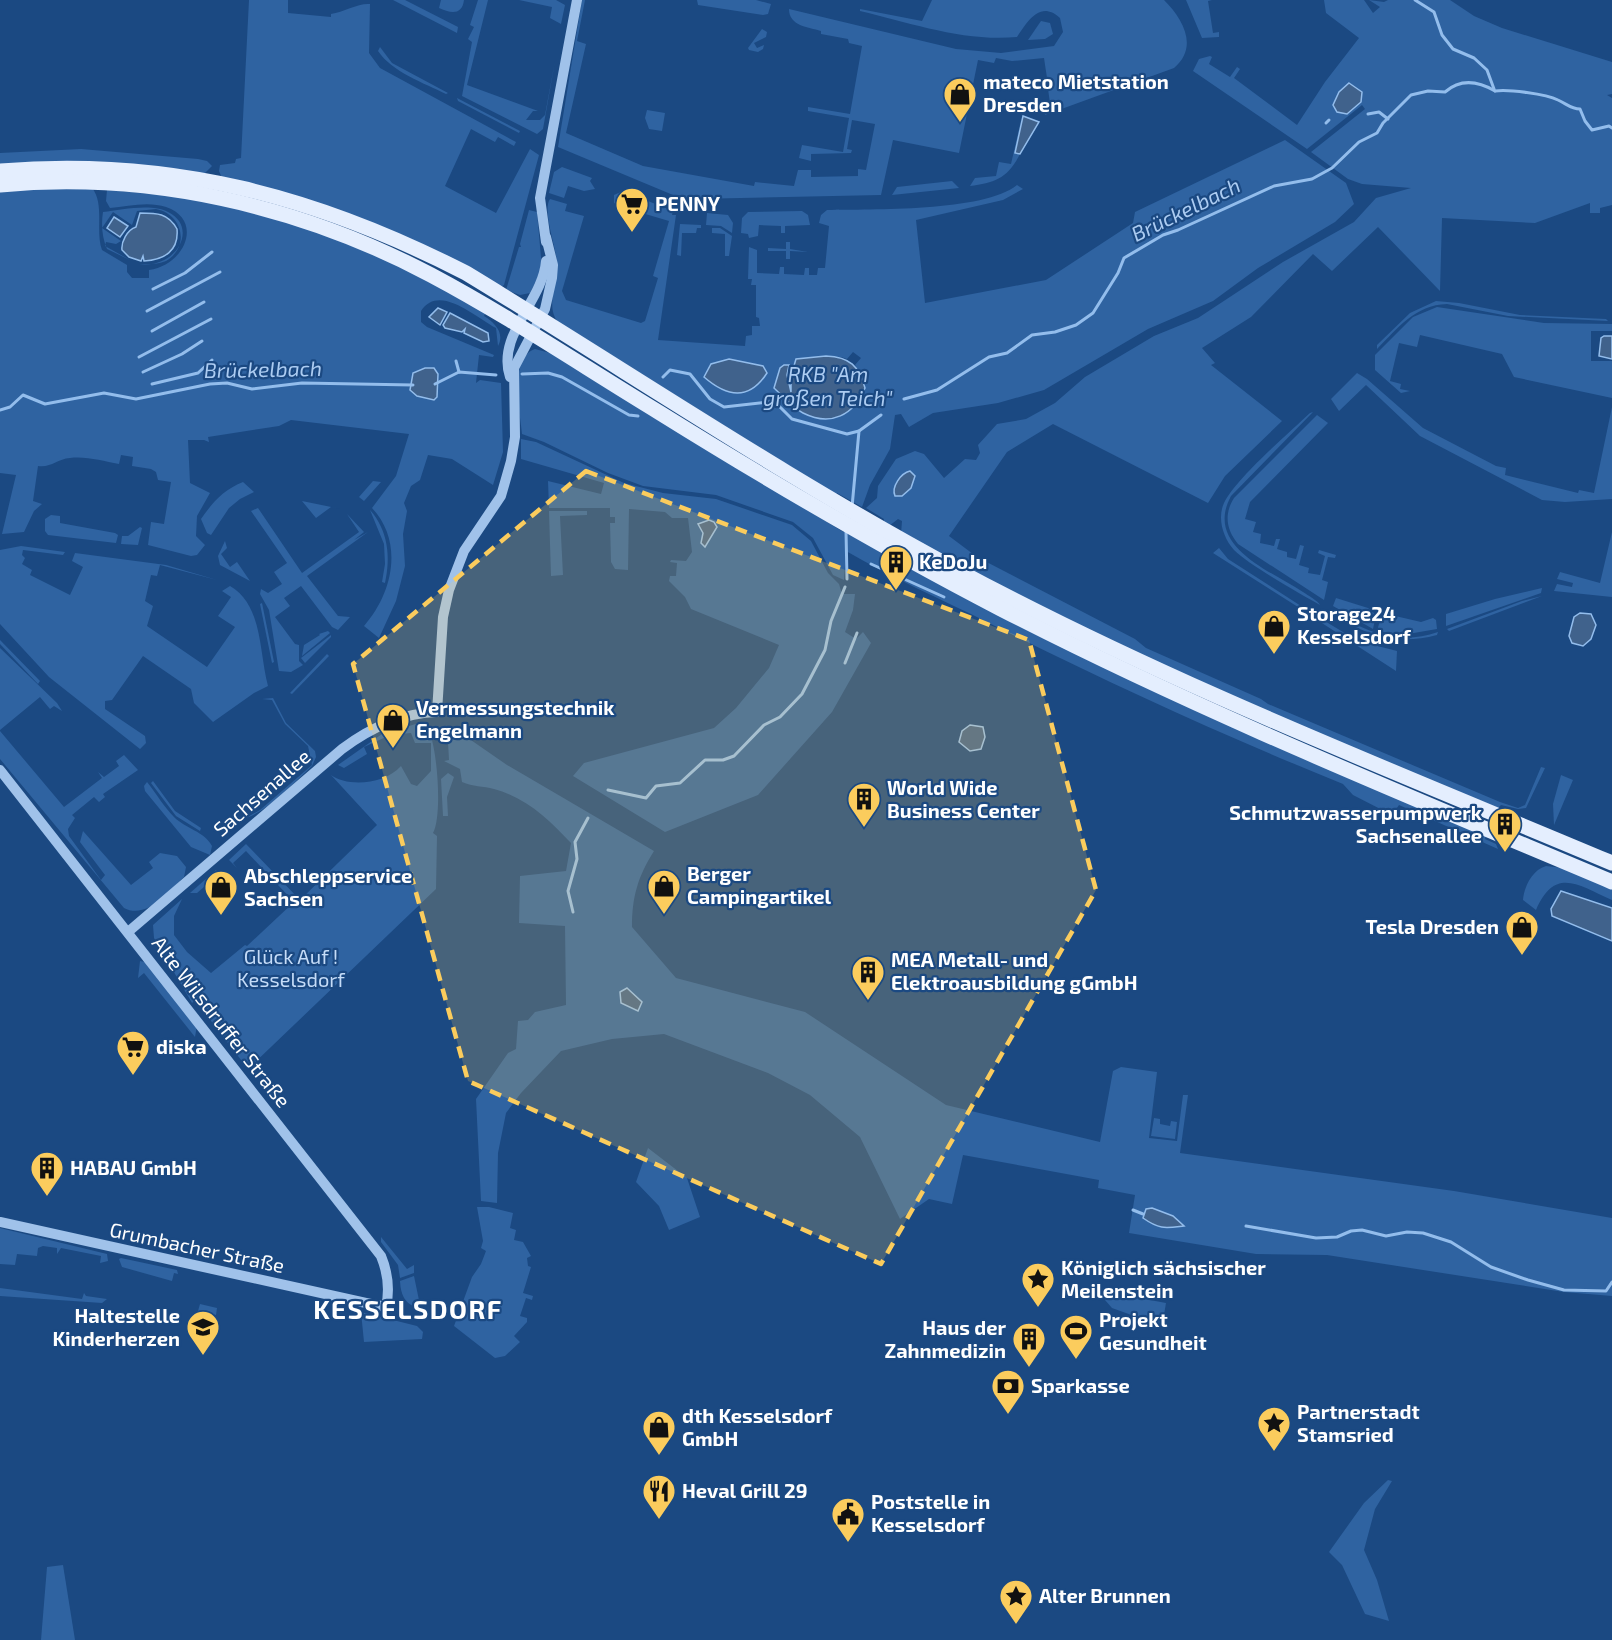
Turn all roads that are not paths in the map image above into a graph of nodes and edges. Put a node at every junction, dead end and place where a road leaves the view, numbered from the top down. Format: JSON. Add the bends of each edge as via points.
{"nodes":[{"id":1,"x":577,"y":0,"type":"edge"},
{"id":2,"x":0,"y":171,"type":"edge"},
{"id":3,"x":0,"y":185,"type":"edge"},
{"id":4,"x":546,"y":237,"type":"junction"},
{"id":5,"x":527,"y":310,"type":"junction"},
{"id":6,"x":541,"y":319,"type":"junction"},
{"id":7,"x":518,"y":326,"type":"junction"},
{"id":8,"x":532,"y":334,"type":"junction"},
{"id":9,"x":512,"y":383,"type":"junction"},
{"id":10,"x":845,"y":514,"type":"junction"},
{"id":11,"x":868,"y":528,"type":"junction"},
{"id":12,"x":0,"y":770,"type":"edge"},
{"id":13,"x":1612,"y":863,"type":"edge"},
{"id":14,"x":1612,"y":882,"type":"edge"},
{"id":15,"x":128,"y":932,"type":"junction"},
{"id":16,"x":0,"y":1222,"type":"edge"},
{"id":17,"x":386,"y":1307,"type":"joint"}],
"edges":[{"from":1,"to":4,"type":"street","via":[[540,198]]},
{"from":2,"to":5,"type":"main road","via":[[111,169],[212,181],[276,196],[408,243]]},
{"from":3,"to":7,"type":"main road","via":[[68,181],[136,185],[275,212],[399,259]]},
{"from":4,"to":5,"type":"street","via":[[544,276]]},
{"from":4,"to":6,"type":"street","via":[[553,265]]},
{"from":5,"to":6,"type":"main road"},
{"from":5,"to":7,"type":"street"},
{"from":6,"to":8,"type":"street"},
{"from":6,"to":10,"type":"main road"},
{"from":7,"to":8,"type":"main road"},
{"from":7,"to":9,"type":"street","via":[[508,355]]},
{"from":8,"to":9,"type":"street","via":[[517,359]]},
{"from":8,"to":10,"type":"main road"},
{"from":9,"to":15,"type":"street","name":"Sachsenallee","via":[[515,437],[511,461],[501,496],[464,551],[449,590],[443,617],[437,712],[421,712],[390,721],[360,735]]},
{"from":10,"to":11,"type":"main road"},
{"from":11,"to":13,"type":"main road","via":[[1164,673]]},
{"from":11,"to":14,"type":"main road","via":[[1001,609],[1108,662],[1289,745]]},
{"from":12,"to":15,"type":"street","name":"Alte Wilsdruffer Straße"},
{"from":15,"to":17,"type":"street","name":"Alte Wilsdruffer Straße","via":[[381,1256],[388,1281]]},
{"from":16,"to":17,"type":"street","name":"Grumbacher Straße"}]}
